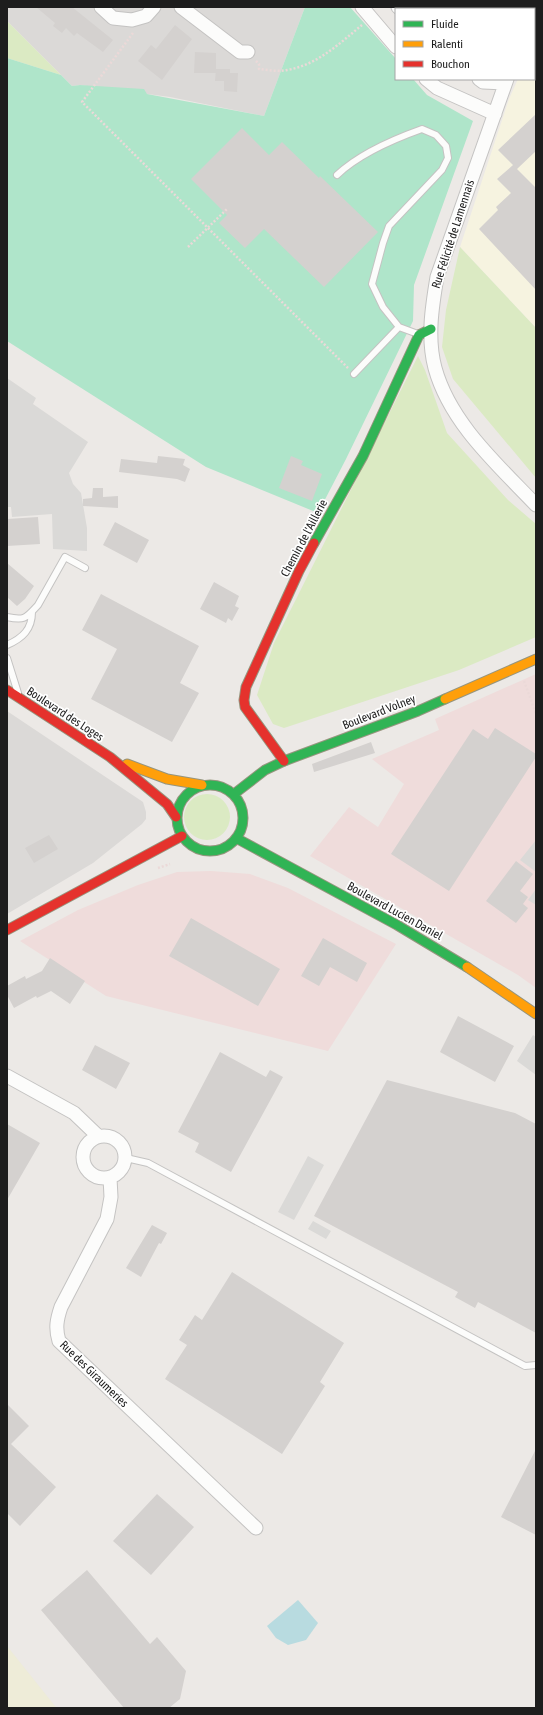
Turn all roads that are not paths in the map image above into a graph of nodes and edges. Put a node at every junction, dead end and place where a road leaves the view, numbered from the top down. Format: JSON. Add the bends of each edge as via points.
{"nodes":[{"id":1,"x":101,"y":7,"type":"edge"},
{"id":2,"x":181,"y":7,"type":"edge"},
{"id":3,"x":362,"y":7,"type":"edge"},
{"id":4,"x":150,"y":11,"type":"edge"},
{"id":5,"x":395,"y":46,"type":"edge"},
{"id":6,"x":248,"y":52,"type":"road end"},
{"id":7,"x":427,"y":80,"type":"edge"},
{"id":8,"x":480,"y":80,"type":"edge"},
{"id":9,"x":506,"y":81,"type":"edge"},
{"id":10,"x":495,"y":114,"type":"junction"},
{"id":11,"x":337,"y":176,"type":"dead end"},
{"id":12,"x":399,"y":326,"type":"junction"},
{"id":13,"x":425,"y":332,"type":"junction"},
{"id":14,"x":354,"y":374,"type":"road end"},
{"id":15,"x":536,"y":504,"type":"edge"},
{"id":16,"x":85,"y":568,"type":"dead end"},
{"id":17,"x":32,"y":612,"type":"junction"},
{"id":18,"x":7,"y":617,"type":"edge"},
{"id":19,"x":7,"y":645,"type":"edge"},
{"id":20,"x":7,"y":658,"type":"edge"},
{"id":21,"x":536,"y":658,"type":"edge"},
{"id":22,"x":7,"y":690,"type":"edge"},
{"id":23,"x":19,"y":698,"type":"junction"},
{"id":24,"x":110,"y":757,"type":"junction"},
{"id":25,"x":284,"y":761,"type":"junction"},
{"id":26,"x":202,"y":785,"type":"junction"},
{"id":27,"x":234,"y":794,"type":"junction"},
{"id":28,"x":176,"y":816,"type":"junction"},
{"id":29,"x":182,"y":836,"type":"junction"},
{"id":30,"x":236,"y":838,"type":"junction"},
{"id":31,"x":7,"y":930,"type":"edge"},
{"id":32,"x":536,"y":1014,"type":"edge"},
{"id":33,"x":7,"y":1076,"type":"edge"},
{"id":34,"x":98,"y":1136,"type":"junction"},
{"id":35,"x":126,"y":1158,"type":"junction"},
{"id":36,"x":110,"y":1178,"type":"junction"},
{"id":37,"x":536,"y":1365,"type":"edge"},
{"id":38,"x":256,"y":1528,"type":"dead end"}],
"edges":[{"from":1,"to":4,"type":"street","via":[[114,18],[132,20]]},
{"from":2,"to":6,"type":"street","via":[[240,52]]},
{"from":3,"to":5,"type":"street"},
{"from":7,"to":10,"type":"street","via":[[437,88]]},
{"from":8,"to":9,"type":"street"},
{"from":9,"to":10,"type":"street","name":"Rue Félicité de Lamennais"},
{"from":10,"to":13,"type":"street","name":"Rue Félicité de Lamennais","via":[[437,277]]},
{"from":11,"to":12,"type":"lane","via":[[349,164],[422,129],[436,134],[446,146],[448,158],[442,170],[389,226],[372,284],[384,308]]},
{"from":12,"to":13,"type":"lane"},
{"from":12,"to":14,"type":"lane"},
{"from":13,"to":15,"type":"street","name":"Rue Félicité de Lamennais","via":[[441,386],[455,412],[474,438]]},
{"from":13,"to":25,"type":"main road","name":"Chemin de l'Aillerie","via":[[363,456],[300,571],[246,687],[246,707]]},
{"from":16,"to":17,"type":"lane","via":[[65,557]]},
{"from":17,"to":18,"type":"lane","via":[[20,620]]},
{"from":17,"to":19,"type":"lane","via":[[32,621],[26,633]]},
{"from":20,"to":23,"type":"lane"},
{"from":21,"to":25,"type":"main road","name":"Boulevard Volney","via":[[418,711]]},
{"from":22,"to":23,"type":"main road","name":"Boulevard des Loges"},
{"from":23,"to":24,"type":"main road","name":"Boulevard des Loges"},
{"from":24,"to":26,"type":"main road","name":"Boulevard des Loges","via":[[167,779]]},
{"from":24,"to":28,"type":"main road","name":"Boulevard des Loges","via":[[167,804]]},
{"from":25,"to":27,"type":"main road","name":"Boulevard Volney","via":[[265,770]]},
{"from":26,"to":27,"type":"main road","via":[[214,784],[225,787]]},
{"from":26,"to":28,"type":"main road","via":[[194,788],[181,800]]},
{"from":27,"to":30,"type":"main road","via":[[243,811],[241,830]]},
{"from":28,"to":29,"type":"main road","via":[[177,827]]},
{"from":29,"to":30,"type":"main road","via":[[193,846],[208,851],[228,846]]},
{"from":29,"to":31,"type":"main road"},
{"from":30,"to":32,"type":"main road","name":"Boulevard Lucien Daniel","via":[[404,929]]},
{"from":33,"to":34,"type":"street","via":[[74,1113]]},
{"from":34,"to":35,"type":"street","via":[[112,1136],[122,1145]]},
{"from":34,"to":36,"type":"street","via":[[87,1143],[82,1155],[86,1168],[96,1177]]},
{"from":35,"to":36,"type":"street","via":[[121,1170]]},
{"from":35,"to":37,"type":"lane","via":[[148,1163],[525,1366]]},
{"from":36,"to":38,"type":"street","name":"Rue des Giraumeries","via":[[111,1197],[107,1219],[61,1307],[56,1331],[59,1341]]}]}
